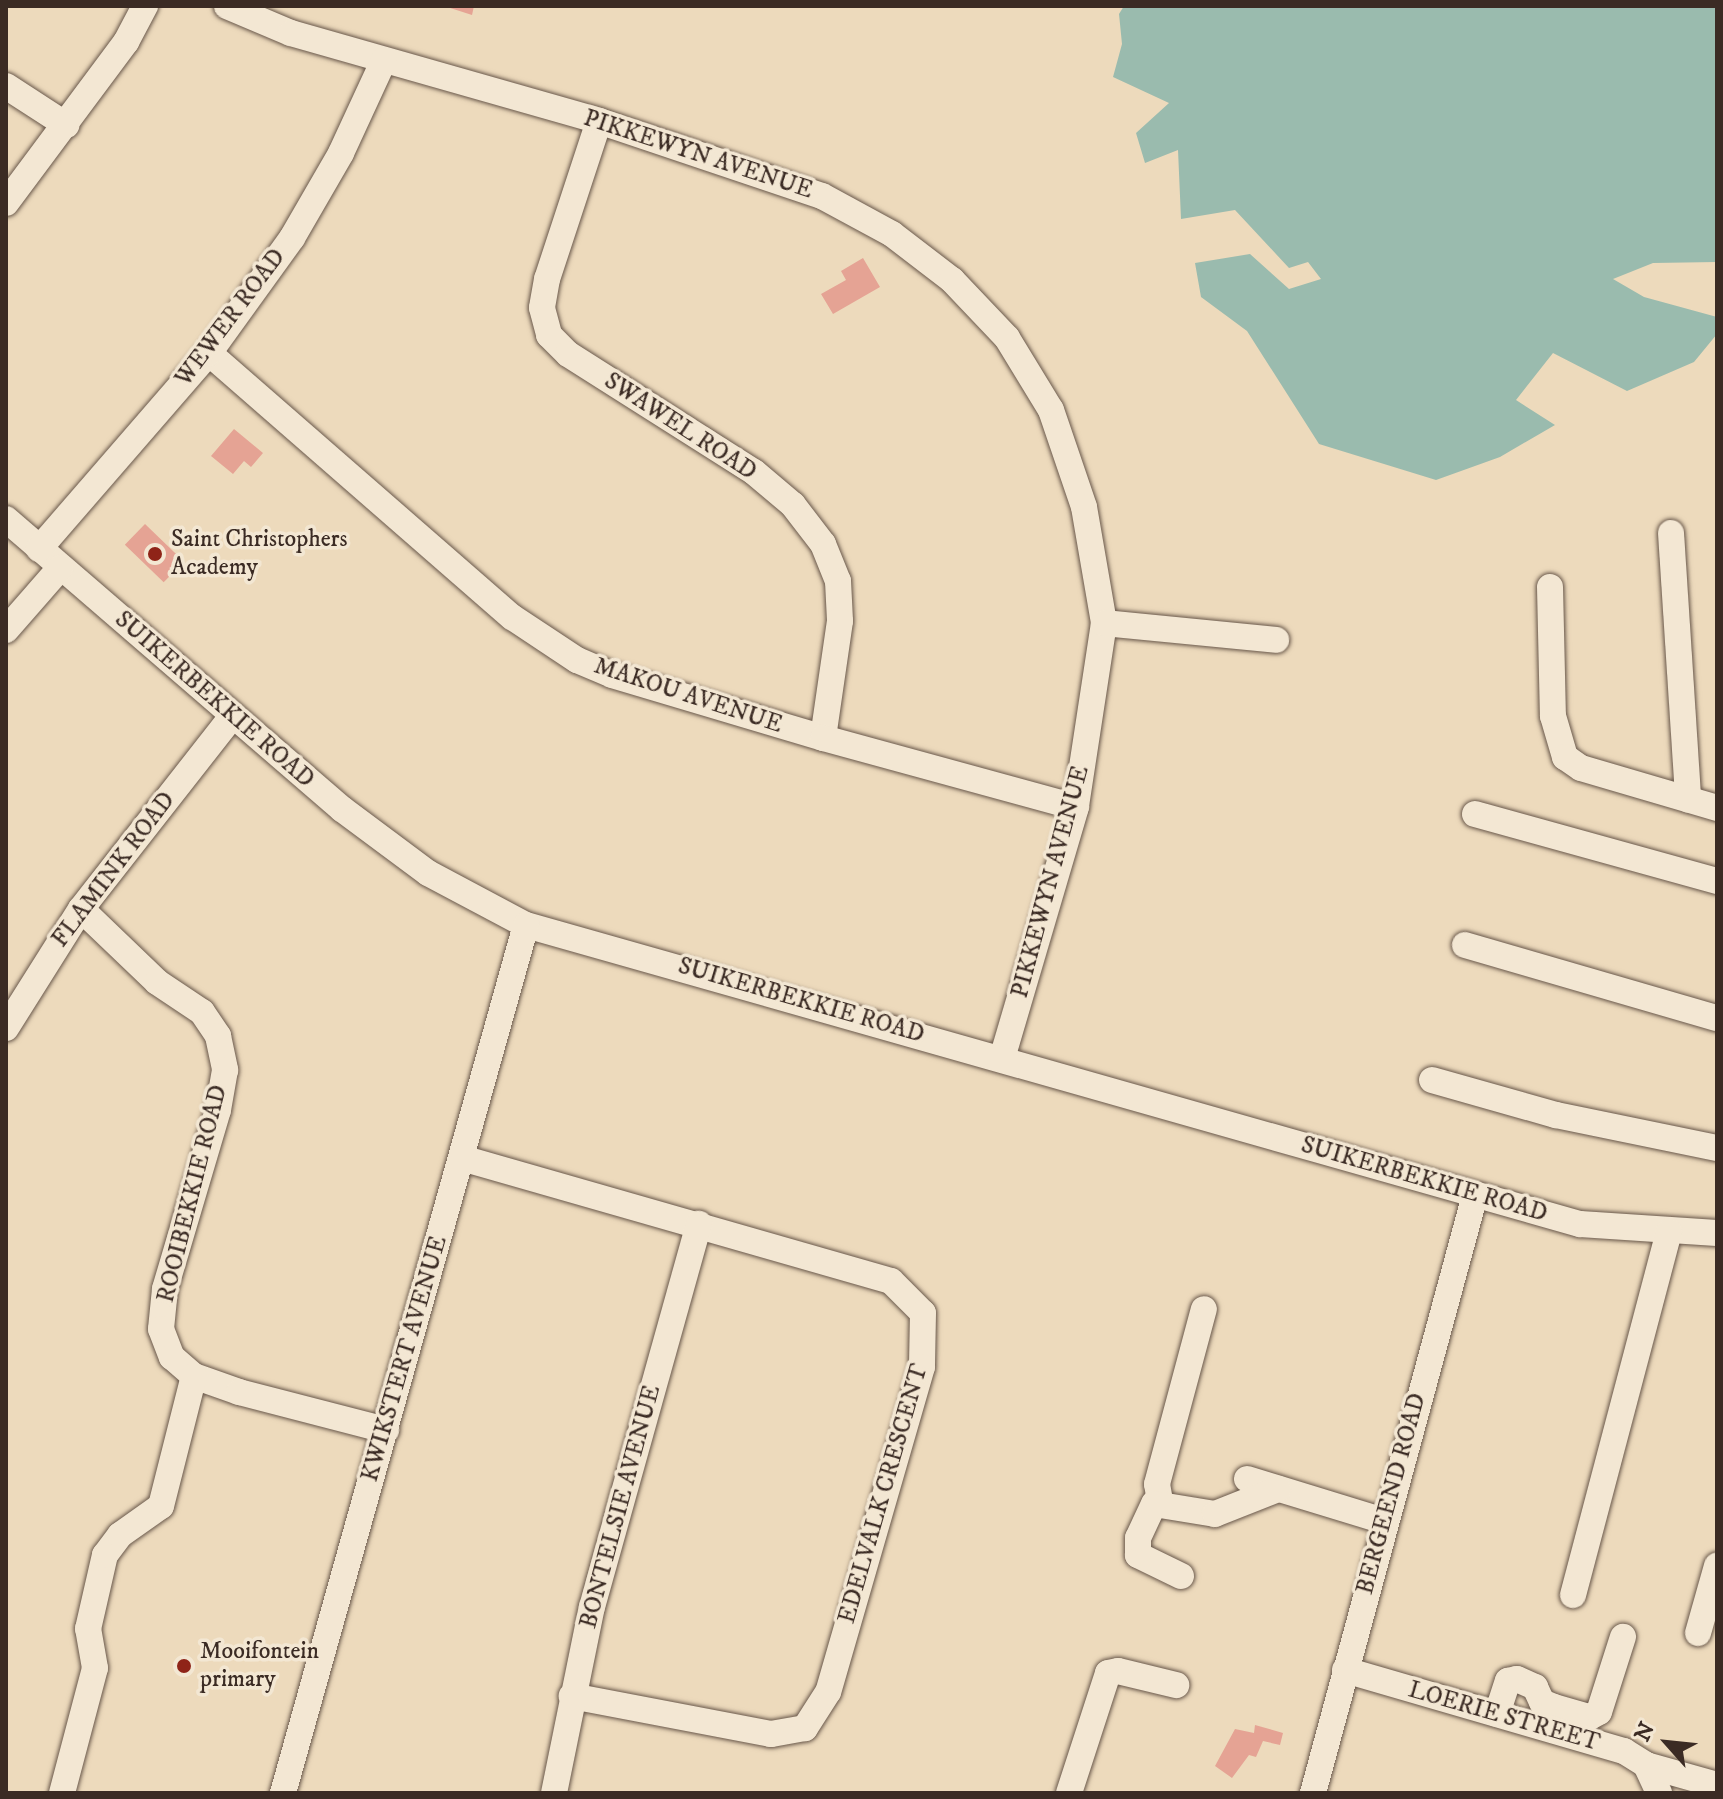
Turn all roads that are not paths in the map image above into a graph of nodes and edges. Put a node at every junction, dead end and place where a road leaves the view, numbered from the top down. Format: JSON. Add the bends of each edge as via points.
{"nodes":[{"id":1,"x":145,"y":6,"type":"edge"},
{"id":2,"x":227,"y":6,"type":"edge"},
{"id":3,"x":384,"y":60,"type":"junction"},
{"id":4,"x":6,"y":86,"type":"edge"},
{"id":5,"x":599,"y":121,"type":"junction"},
{"id":6,"x":66,"y":125,"type":"junction"},
{"id":7,"x":6,"y":203,"type":"edge"},
{"id":8,"x":209,"y":353,"type":"junction"},
{"id":9,"x":6,"y":519,"type":"edge"},
{"id":10,"x":1671,"y":533,"type":"dead end"},
{"id":11,"x":39,"y":549,"type":"junction"},
{"id":12,"x":60,"y":568,"type":"junction"},
{"id":13,"x":1550,"y":587,"type":"dead end"},
{"id":14,"x":1104,"y":623,"type":"junction"},
{"id":15,"x":6,"y":630,"type":"edge"},
{"id":16,"x":1276,"y":640,"type":"dead end"},
{"id":17,"x":231,"y":718,"type":"junction"},
{"id":18,"x":823,"y":738,"type":"junction"},
{"id":19,"x":1688,"y":799,"type":"junction"},
{"id":20,"x":1076,"y":807,"type":"junction"},
{"id":21,"x":1717,"y":808,"type":"edge"},
{"id":22,"x":1475,"y":814,"type":"dead end"},
{"id":23,"x":1717,"y":881,"type":"edge"},
{"id":24,"x":81,"y":909,"type":"junction"},
{"id":25,"x":526,"y":925,"type":"junction"},
{"id":26,"x":1465,"y":945,"type":"dead end"},
{"id":27,"x":1717,"y":1018,"type":"edge"},
{"id":28,"x":6,"y":1028,"type":"edge"},
{"id":29,"x":1002,"y":1058,"type":"junction"},
{"id":30,"x":1432,"y":1080,"type":"dead end"},
{"id":31,"x":1717,"y":1148,"type":"edge"},
{"id":32,"x":462,"y":1158,"type":"junction"},
{"id":33,"x":1475,"y":1195,"type":"junction"},
{"id":34,"x":699,"y":1224,"type":"junction"},
{"id":35,"x":1669,"y":1231,"type":"junction"},
{"id":36,"x":1717,"y":1233,"type":"edge"},
{"id":37,"x":1204,"y":1309,"type":"dead end"},
{"id":38,"x":194,"y":1376,"type":"junction"},
{"id":39,"x":386,"y":1430,"type":"junction"},
{"id":40,"x":1247,"y":1479,"type":"dead end"},
{"id":41,"x":1278,"y":1489,"type":"junction"},
{"id":42,"x":1160,"y":1501,"type":"junction"},
{"id":43,"x":1384,"y":1521,"type":"junction"},
{"id":44,"x":1717,"y":1566,"type":"edge"},
{"id":45,"x":1181,"y":1576,"type":"dead end"},
{"id":46,"x":1573,"y":1595,"type":"dead end"},
{"id":47,"x":1698,"y":1633,"type":"dead end"},
{"id":48,"x":1623,"y":1637,"type":"dead end"},
{"id":49,"x":1345,"y":1670,"type":"junction"},
{"id":50,"x":1176,"y":1685,"type":"dead end"},
{"id":51,"x":572,"y":1696,"type":"junction"},
{"id":52,"x":1497,"y":1714,"type":"junction"},
{"id":53,"x":1653,"y":1779,"type":"edge"},
{"id":54,"x":1717,"y":1785,"type":"edge"},
{"id":55,"x":62,"y":1793,"type":"edge"},
{"id":56,"x":283,"y":1793,"type":"edge"},
{"id":57,"x":554,"y":1793,"type":"edge"},
{"id":58,"x":1069,"y":1793,"type":"edge"},
{"id":59,"x":1313,"y":1793,"type":"edge"}],
"edges":[{"from":1,"to":6,"type":"street"},
{"from":2,"to":3,"type":"street","name":"PIKKEWYN AVENUE","via":[[291,33]]},
{"from":3,"to":5,"type":"street","name":"PIKKEWYN AVENUE"},
{"from":3,"to":8,"type":"street","name":"WEWER ROAD","via":[[341,153],[292,238]]},
{"from":4,"to":6,"type":"street"},
{"from":5,"to":14,"type":"street","name":"PIKKEWYN AVENUE","via":[[822,196],[892,234],[952,280],[1007,338],[1051,410],[1084,507]]},
{"from":5,"to":18,"type":"street","name":"SWAWEL ROAD","via":[[547,279],[542,308],[549,335],[568,354],[754,472],[793,505],[823,544],[838,581],[840,621]]},
{"from":6,"to":7,"type":"street"},
{"from":8,"to":11,"type":"street","name":"WEWER ROAD"},
{"from":8,"to":18,"type":"street","name":"MAKOU AVENUE","via":[[512,617],[567,654],[612,675]]},
{"from":9,"to":11,"type":"street","name":"SUIKERBEKKIE ROAD"},
{"from":10,"to":19,"type":"street"},
{"from":11,"to":12,"type":"street","name":"SUIKERBEKKIE ROAD"},
{"from":12,"to":15,"type":"street"},
{"from":12,"to":17,"type":"street","name":"SUIKERBEKKIE ROAD"},
{"from":13,"to":19,"type":"street","via":[[1553,716],[1565,757],[1581,768]]},
{"from":14,"to":16,"type":"street"},
{"from":14,"to":20,"type":"street","name":"PIKKEWYN AVENUE"},
{"from":17,"to":24,"type":"street","name":"FLAMINK ROAD"},
{"from":17,"to":25,"type":"street","name":"SUIKERBEKKIE ROAD","via":[[428,873]]},
{"from":18,"to":20,"type":"street","name":"MAKOU AVENUE"},
{"from":19,"to":21,"type":"street"},
{"from":20,"to":29,"type":"street","name":"PIKKEWYN AVENUE"},
{"from":22,"to":23,"type":"street"},
{"from":24,"to":28,"type":"street","name":"FLAMINK ROAD"},
{"from":24,"to":38,"type":"street","name":"ROOIBEKKIE ROAD","via":[[157,982],[202,1012],[218,1036],[225,1070],[218,1110],[165,1289],[161,1329],[172,1357]]},
{"from":25,"to":29,"type":"street","name":"SUIKERBEKKIE ROAD"},
{"from":25,"to":32,"type":"street","name":"KWIKSTERT AVENUE"},
{"from":26,"to":27,"type":"street"},
{"from":29,"to":33,"type":"street","name":"SUIKERBEKKIE ROAD"},
{"from":30,"to":31,"type":"street","via":[[1556,1115]]},
{"from":32,"to":34,"type":"street","name":"EDELVALK CRESCENT"},
{"from":32,"to":39,"type":"street","name":"KWIKSTERT AVENUE"},
{"from":33,"to":35,"type":"street","name":"SUIKERBEKKIE ROAD","via":[[1580,1224]]},
{"from":33,"to":43,"type":"street","name":"BERGEEND ROAD"},
{"from":34,"to":51,"type":"street","name":"BONTELSIE AVENUE"},
{"from":34,"to":51,"type":"street","name":"EDELVALK CRESCENT","via":[[891,1281],[923,1313],[922,1367],[828,1692],[805,1728],[771,1734]]},
{"from":35,"to":36,"type":"street","name":"SUIKERBEKKIE ROAD"},
{"from":35,"to":46,"type":"street"},
{"from":37,"to":42,"type":"street","via":[[1161,1465]]},
{"from":38,"to":39,"type":"street"},
{"from":38,"to":55,"type":"street","via":[[161,1506],[120,1535],[105,1555],[88,1629],[95,1668]]},
{"from":39,"to":56,"type":"street","name":"KWIKSTERT AVENUE"},
{"from":40,"to":41,"type":"street"},
{"from":41,"to":42,"type":"street","via":[[1215,1514]]},
{"from":41,"to":43,"type":"street"},
{"from":42,"to":45,"type":"street","via":[[1145,1515],[1138,1555]]},
{"from":43,"to":49,"type":"street","name":"BERGEEND ROAD"},
{"from":44,"to":47,"type":"street"},
{"from":48,"to":52,"type":"street","via":[[1599,1712],[1590,1717],[1554,1707],[1542,1702],[1535,1687],[1517,1679],[1508,1681]]},
{"from":49,"to":52,"type":"street","name":"LOERIE STREET"},
{"from":49,"to":59,"type":"street","name":"BERGEEND ROAD"},
{"from":50,"to":58,"type":"street","via":[[1108,1673]]},
{"from":51,"to":57,"type":"street","name":"BONTELSIE AVENUE"},
{"from":52,"to":53,"type":"street","name":"LOERIE STREET","via":[[1624,1751]]},
{"from":53,"to":54,"type":"street","name":"LOERIE STREET"}]}
